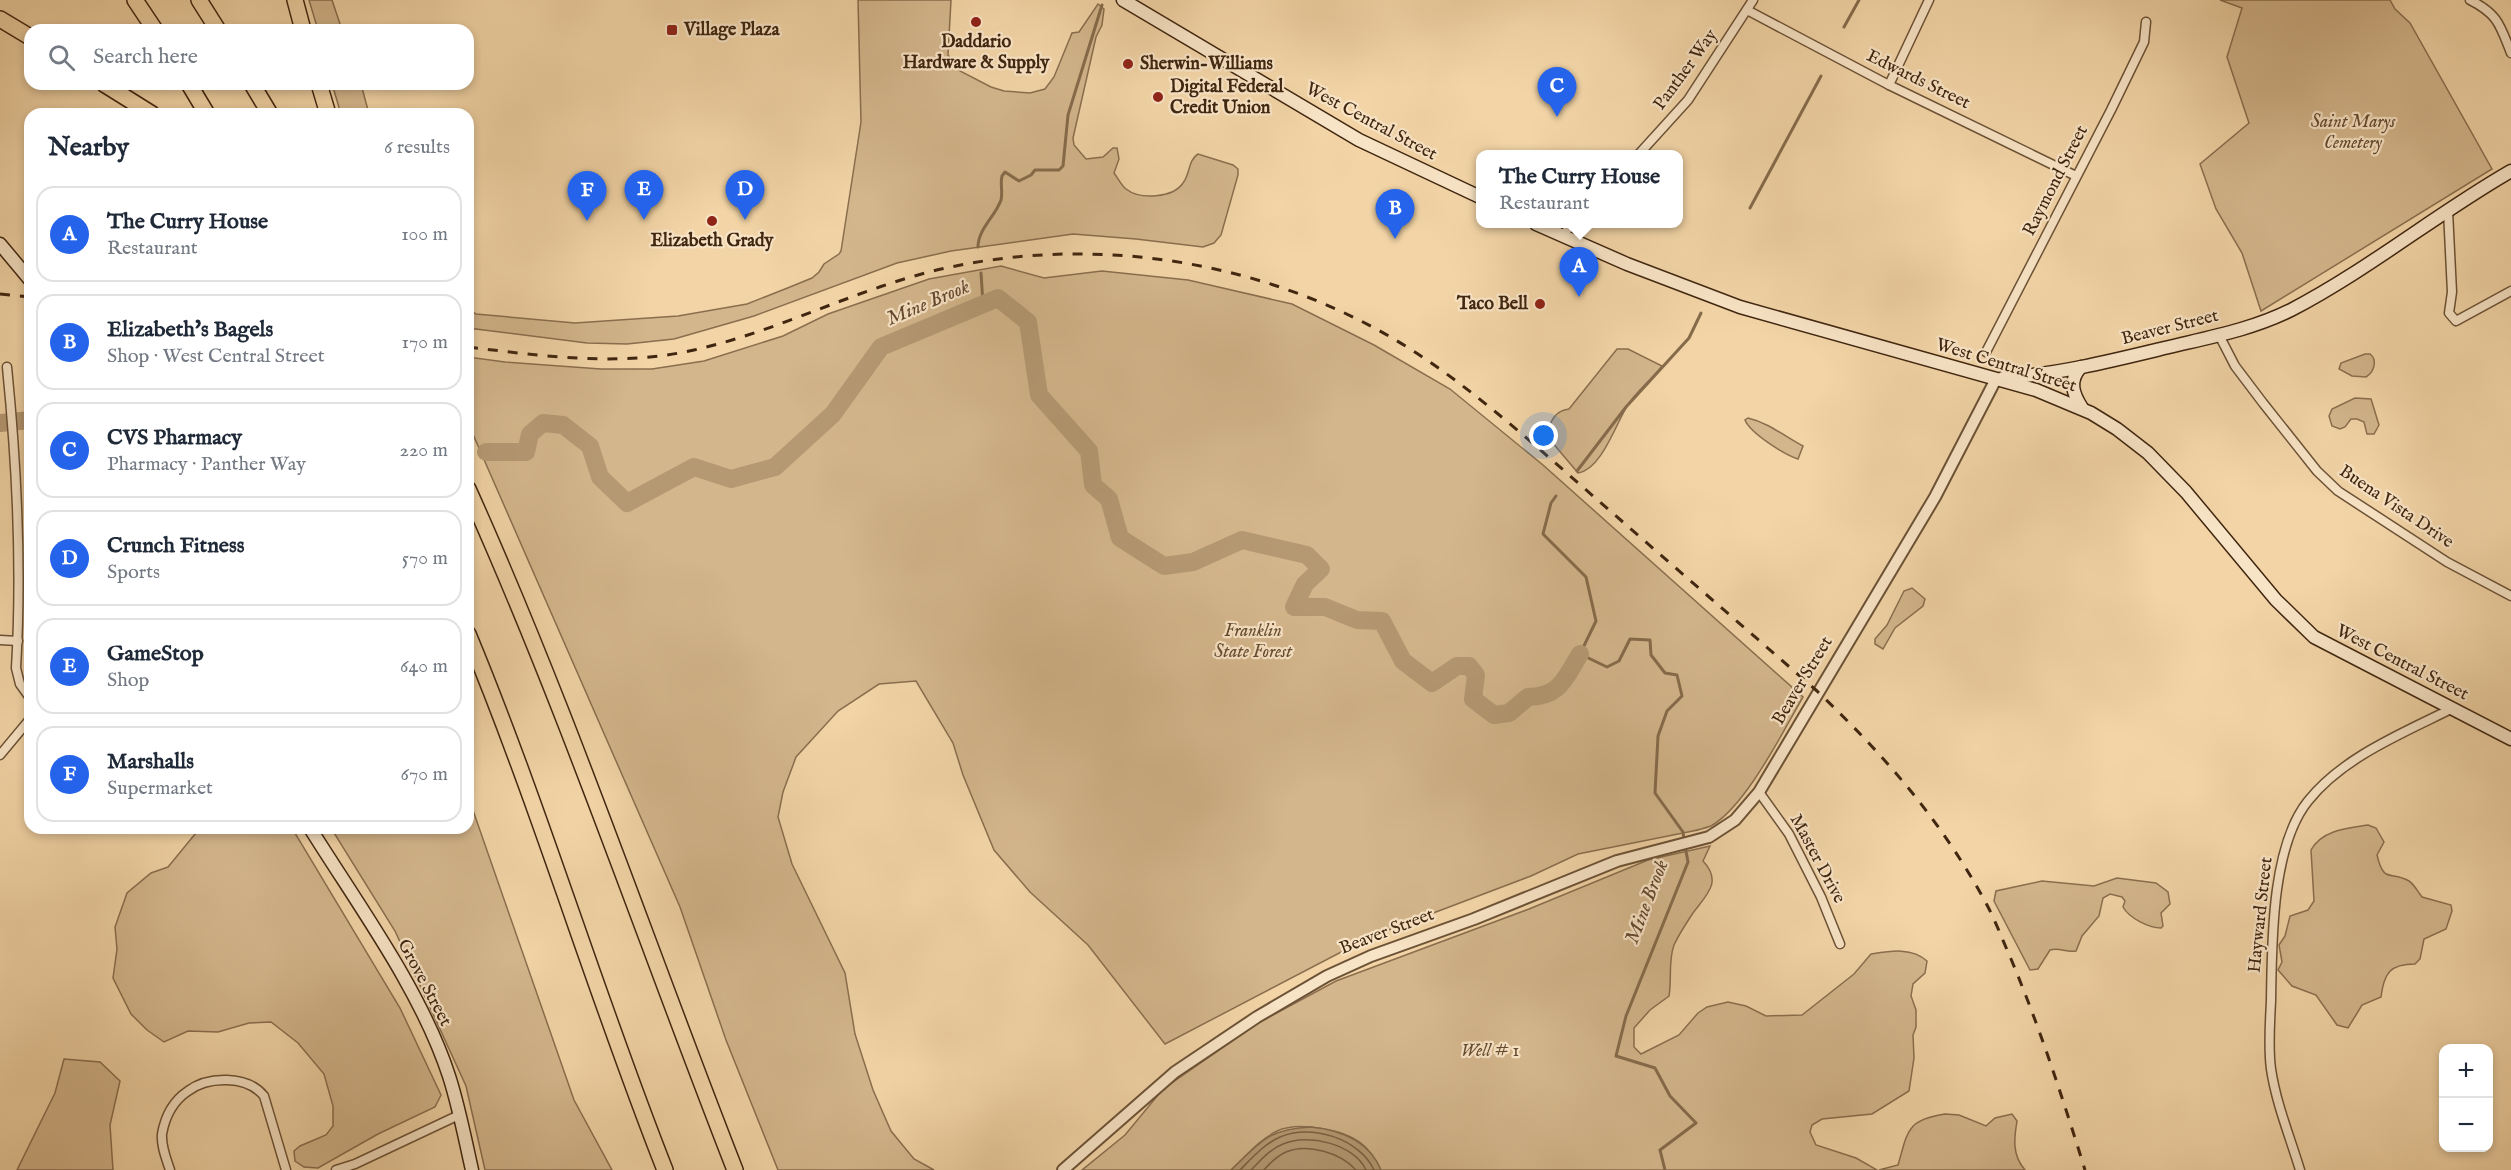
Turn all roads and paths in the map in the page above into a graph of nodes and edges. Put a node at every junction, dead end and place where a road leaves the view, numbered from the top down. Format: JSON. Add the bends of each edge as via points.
{"nodes":[{"id":1,"x":135,"y":0,"type":"edge"},
{"id":2,"x":198,"y":0,"type":"edge"},
{"id":3,"x":295,"y":0,"type":"edge"},
{"id":4,"x":1123,"y":0,"type":"edge"},
{"id":5,"x":1753,"y":0,"type":"edge"},
{"id":6,"x":1929,"y":0,"type":"edge"},
{"id":7,"x":2470,"y":0,"type":"edge"},
{"id":8,"x":1747,"y":10,"type":"junction"},
{"id":9,"x":3,"y":18,"type":"edge"},
{"id":10,"x":2146,"y":22,"type":"dead end"},
{"id":11,"x":151,"y":24,"type":"edge"},
{"id":12,"x":214,"y":24,"type":"edge"},
{"id":13,"x":301,"y":24,"type":"edge"},
{"id":14,"x":24,"y":33,"type":"edge"},
{"id":15,"x":2508,"y":34,"type":"edge"},
{"id":16,"x":2511,"y":53,"type":"edge"},
{"id":17,"x":1889,"y":85,"type":"junction"},
{"id":18,"x":114,"y":90,"type":"edge"},
{"id":19,"x":193,"y":90,"type":"edge"},
{"id":20,"x":256,"y":90,"type":"edge"},
{"id":21,"x":321,"y":90,"type":"edge"},
{"id":22,"x":142,"y":108,"type":"edge"},
{"id":23,"x":203,"y":108,"type":"edge"},
{"id":24,"x":266,"y":108,"type":"edge"},
{"id":25,"x":326,"y":108,"type":"edge"},
{"id":26,"x":1643,"y":150,"type":"edge"},
{"id":27,"x":2511,"y":171,"type":"edge"},
{"id":28,"x":2076,"y":176,"type":"junction"},
{"id":29,"x":1476,"y":195,"type":"edge"},
{"id":30,"x":2448,"y":211,"type":"junction"},
{"id":31,"x":1546,"y":228,"type":"edge"},
{"id":32,"x":1569,"y":228,"type":"edge"},
{"id":33,"x":1563,"y":235,"type":"junction"},
{"id":34,"x":0,"y":244,"type":"edge"},
{"id":35,"x":24,"y":273,"type":"edge"},
{"id":36,"x":2511,"y":291,"type":"edge"},
{"id":37,"x":2219,"y":335,"type":"junction"},
{"id":38,"x":1986,"y":352,"type":"dead end"},
{"id":39,"x":2081,"y":367,"type":"junction"},
{"id":40,"x":6,"y":368,"type":"dead end"},
{"id":41,"x":1996,"y":379,"type":"junction"},
{"id":42,"x":2082,"y":408,"type":"junction"},
{"id":43,"x":474,"y":502,"type":"edge"},
{"id":44,"x":2511,"y":596,"type":"edge"},
{"id":45,"x":0,"y":640,"type":"edge"},
{"id":46,"x":18,"y":641,"type":"junction"},
{"id":47,"x":474,"y":650,"type":"edge"},
{"id":48,"x":24,"y":690,"type":"edge"},
{"id":49,"x":2453,"y":708,"type":"junction"},
{"id":50,"x":24,"y":726,"type":"edge"},
{"id":51,"x":2511,"y":739,"type":"edge"},
{"id":52,"x":0,"y":755,"type":"edge"},
{"id":53,"x":1759,"y":792,"type":"junction"},
{"id":54,"x":314,"y":834,"type":"edge"},
{"id":55,"x":1840,"y":944,"type":"dead end"},
{"id":56,"x":459,"y":1115,"type":"junction"},
{"id":57,"x":170,"y":1170,"type":"edge"},
{"id":58,"x":286,"y":1170,"type":"edge"},
{"id":59,"x":336,"y":1170,"type":"edge"},
{"id":60,"x":472,"y":1170,"type":"edge"},
{"id":61,"x":666,"y":1170,"type":"edge"},
{"id":62,"x":735,"y":1170,"type":"edge"},
{"id":63,"x":1063,"y":1170,"type":"edge"},
{"id":64,"x":2300,"y":1170,"type":"edge"}],
"edges":[{"from":1,"to":11,"type":"highway"},
{"from":2,"to":12,"type":"highway"},
{"from":3,"to":13,"type":"highway"},
{"from":4,"to":29,"type":"main road","name":"West Central Street","via":[[1359,140]]},
{"from":5,"to":8,"type":"street","name":"Panther Way"},
{"from":6,"to":17,"type":"street"},
{"from":7,"to":15,"type":"street","via":[[2488,9]]},
{"from":8,"to":17,"type":"street","name":"Edwards Street"},
{"from":8,"to":26,"type":"street","name":"Panther Way","via":[[1688,100]]},
{"from":9,"to":14,"type":"highway"},
{"from":10,"to":28,"type":"street","name":"Raymond Street","via":[[2144,42]]},
{"from":15,"to":16,"type":"street"},
{"from":17,"to":28,"type":"street","name":"Edwards Street"},
{"from":18,"to":22,"type":"highway"},
{"from":19,"to":23,"type":"highway"},
{"from":20,"to":24,"type":"highway"},
{"from":21,"to":25,"type":"highway"},
{"from":27,"to":30,"type":"main road","name":"Beaver Street"},
{"from":28,"to":38,"type":"street","name":"Raymond Street"},
{"from":30,"to":36,"type":"street","via":[[2452,292],[2449,313],[2456,321]]},
{"from":30,"to":37,"type":"main road","name":"Beaver Street","via":[[2292,309],[2260,324]]},
{"from":31,"to":33,"type":"main road","name":"West Central Street"},
{"from":32,"to":33,"type":"street"},
{"from":33,"to":41,"type":"main road","name":"West Central Street","via":[[1740,307]]},
{"from":34,"to":35,"type":"main road"},
{"from":37,"to":39,"type":"main road","name":"Beaver Street"},
{"from":37,"to":44,"type":"street","name":"Buena Vista Drive","via":[[2235,366],[2263,403],[2317,471],[2338,490],[2447,562]]},
{"from":39,"to":41,"type":"main road","name":"Beaver Street"},
{"from":39,"to":42,"type":"main road","via":[[2073,386]]},
{"from":40,"to":46,"type":"street","via":[[18,536]]},
{"from":41,"to":42,"type":"main road","name":"West Central Street"},
{"from":41,"to":53,"type":"street","name":"Beaver Street","via":[[1935,497]]},
{"from":42,"to":49,"type":"main road","name":"West Central Street","via":[[2130,438],[2166,470],[2276,600],[2314,637]]},
{"from":43,"to":62,"type":"highway","via":[[548,679]]},
{"from":45,"to":46,"type":"street"},
{"from":46,"to":48,"type":"street","via":[[16,668]]},
{"from":47,"to":61,"type":"highway"},
{"from":49,"to":51,"type":"main road","name":"West Central Street"},
{"from":49,"to":64,"type":"street","name":"Hayward Street","via":[[2332,776],[2306,803],[2285,848],[2271,962],[2271,1063],[2276,1094]]},
{"from":50,"to":52,"type":"street"},
{"from":53,"to":55,"type":"street","name":"Master Drive","via":[[1789,834]]},
{"from":53,"to":63,"type":"street","name":"Beaver Street","via":[[1730,825],[1709,837],[1617,861],[1327,976],[1175,1072]]},
{"from":54,"to":56,"type":"main road","name":"Grove Street","via":[[400,970],[449,1077]]},
{"from":56,"to":59,"type":"street"},
{"from":56,"to":60,"type":"main road","name":"Grove Street"},
{"from":57,"to":58,"type":"street","via":[[162,1137],[172,1106],[189,1090],[224,1080],[250,1085],[264,1096]]}]}
